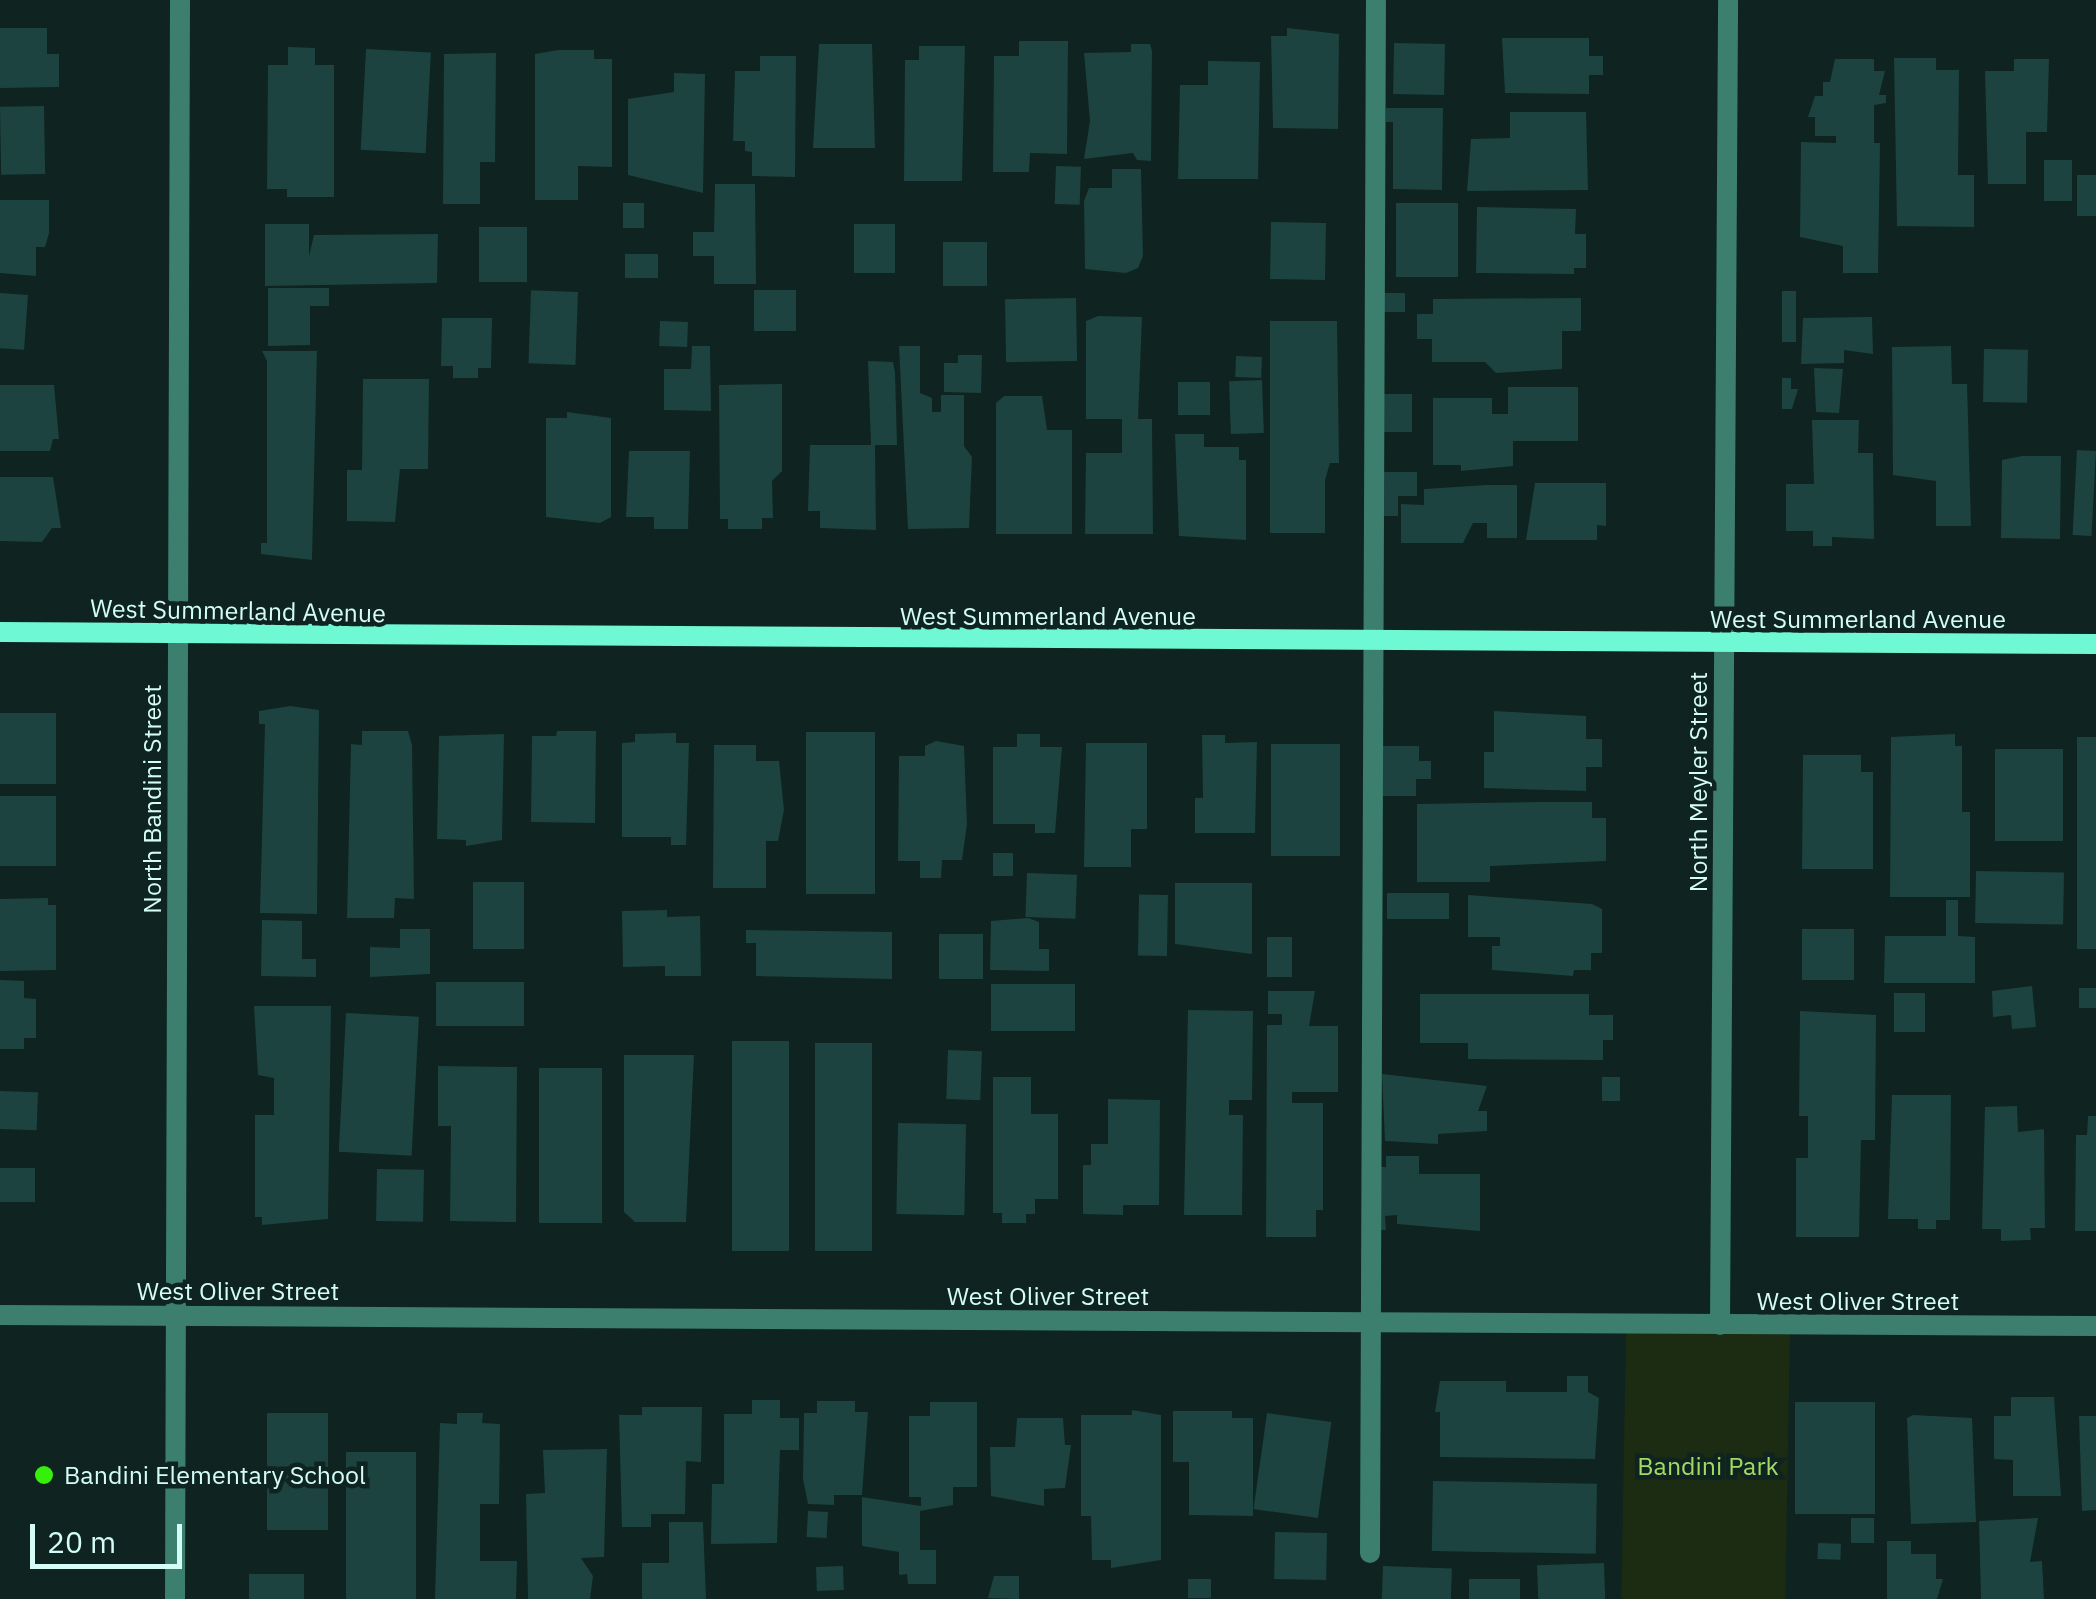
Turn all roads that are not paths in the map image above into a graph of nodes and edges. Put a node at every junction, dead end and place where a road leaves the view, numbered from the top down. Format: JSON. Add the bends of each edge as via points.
{"nodes":[{"id":1,"x":180,"y":0,"type":"edge"},
{"id":2,"x":1376,"y":0,"type":"edge"},
{"id":3,"x":1728,"y":0,"type":"edge"},
{"id":4,"x":0,"y":632,"type":"edge"},
{"id":5,"x":178,"y":636,"type":"junction"},
{"id":6,"x":1373,"y":642,"type":"junction"},
{"id":7,"x":1724,"y":644,"type":"junction"},
{"id":8,"x":2096,"y":644,"type":"edge"},
{"id":9,"x":0,"y":1315,"type":"edge"},
{"id":10,"x":176,"y":1315,"type":"junction"},
{"id":11,"x":1370,"y":1323,"type":"junction"},
{"id":12,"x":1720,"y":1325,"type":"junction"},
{"id":13,"x":2096,"y":1326,"type":"edge"},
{"id":14,"x":1370,"y":1554,"type":"dead end"},
{"id":15,"x":175,"y":1599,"type":"edge"}],
"edges":[{"from":1,"to":5,"type":"street","name":"North Bandini Street"},
{"from":2,"to":6,"type":"street"},
{"from":3,"to":7,"type":"street","name":"North Meyler Street"},
{"from":4,"to":5,"type":"main road","name":"West Summerland Avenue"},
{"from":5,"to":6,"type":"main road","name":"West Summerland Avenue"},
{"from":5,"to":10,"type":"street","name":"North Bandini Street"},
{"from":6,"to":7,"type":"main road","name":"West Summerland Avenue"},
{"from":6,"to":11,"type":"street"},
{"from":7,"to":8,"type":"main road","name":"West Summerland Avenue"},
{"from":7,"to":12,"type":"street","name":"North Meyler Street"},
{"from":9,"to":10,"type":"street","name":"West Oliver Street"},
{"from":10,"to":11,"type":"street","name":"West Oliver Street"},
{"from":10,"to":15,"type":"street","name":"North Bandini Street"},
{"from":11,"to":12,"type":"street","name":"West Oliver Street"},
{"from":11,"to":14,"type":"street"},
{"from":12,"to":13,"type":"street","name":"West Oliver Street"}]}
